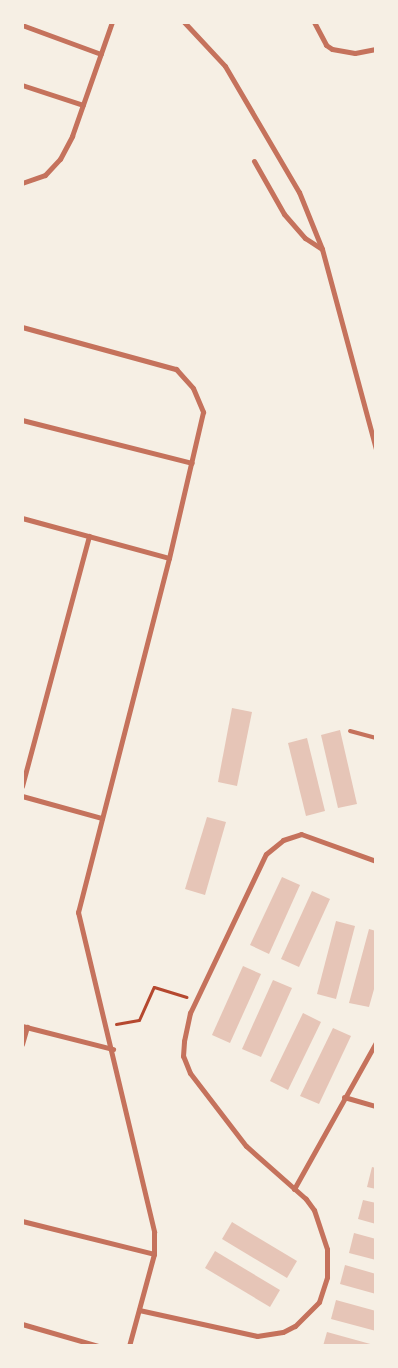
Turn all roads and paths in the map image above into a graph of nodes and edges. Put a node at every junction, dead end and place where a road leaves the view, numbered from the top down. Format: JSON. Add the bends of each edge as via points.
{"nodes":[{"id":1,"x":112,"y":22,"type":"edge"},
{"id":2,"x":184,"y":22,"type":"edge"},
{"id":3,"x":314,"y":22,"type":"edge"},
{"id":4,"x":22,"y":26,"type":"edge"},
{"id":5,"x":376,"y":49,"type":"edge"},
{"id":6,"x":101,"y":54,"type":"junction"},
{"id":7,"x":22,"y":85,"type":"edge"},
{"id":8,"x":83,"y":106,"type":"junction"},
{"id":9,"x":254,"y":161,"type":"dead end"},
{"id":10,"x":22,"y":183,"type":"edge"},
{"id":11,"x":322,"y":249,"type":"junction"},
{"id":12,"x":22,"y":328,"type":"edge"},
{"id":13,"x":22,"y":420,"type":"edge"},
{"id":14,"x":376,"y":449,"type":"edge"},
{"id":15,"x":192,"y":463,"type":"junction"},
{"id":16,"x":22,"y":518,"type":"edge"},
{"id":17,"x":89,"y":536,"type":"junction"},
{"id":18,"x":169,"y":558,"type":"junction"},
{"id":19,"x":350,"y":731,"type":"dead end"},
{"id":20,"x":376,"y":738,"type":"edge"},
{"id":21,"x":22,"y":786,"type":"edge"},
{"id":22,"x":22,"y":796,"type":"edge"},
{"id":23,"x":102,"y":818,"type":"junction"},
{"id":24,"x":376,"y":861,"type":"edge"},
{"id":25,"x":197,"y":1000,"type":"junction"},
{"id":26,"x":107,"y":1026,"type":"junction"},
{"id":27,"x":25,"y":1027,"type":"edge"},
{"id":28,"x":376,"y":1042,"type":"edge"},
{"id":29,"x":22,"y":1044,"type":"edge"},
{"id":30,"x":113,"y":1049,"type":"junction"},
{"id":31,"x":344,"y":1097,"type":"junction"},
{"id":32,"x":376,"y":1106,"type":"edge"},
{"id":33,"x":294,"y":1189,"type":"junction"},
{"id":34,"x":22,"y":1221,"type":"edge"},
{"id":35,"x":154,"y":1254,"type":"junction"},
{"id":36,"x":140,"y":1310,"type":"junction"},
{"id":37,"x":22,"y":1324,"type":"edge"},
{"id":38,"x":98,"y":1346,"type":"edge"},
{"id":39,"x":129,"y":1346,"type":"edge"}],
"edges":[{"from":1,"to":6,"type":"street"},
{"from":2,"to":11,"type":"street","via":[[225,66],[245,97],[299,192]]},
{"from":3,"to":5,"type":"street","via":[[326,45],[332,49],[355,53]]},
{"from":4,"to":6,"type":"street"},
{"from":6,"to":8,"type":"street"},
{"from":7,"to":8,"type":"street"},
{"from":8,"to":10,"type":"street","via":[[60,159],[45,175]]},
{"from":9,"to":11,"type":"street","via":[[284,214],[305,238]]},
{"from":11,"to":14,"type":"street"},
{"from":12,"to":15,"type":"street","via":[[176,369],[193,388],[203,412]]},
{"from":13,"to":15,"type":"street"},
{"from":15,"to":18,"type":"street"},
{"from":16,"to":17,"type":"street"},
{"from":17,"to":18,"type":"street"},
{"from":17,"to":21,"type":"street"},
{"from":18,"to":23,"type":"street"},
{"from":19,"to":20,"type":"lane"},
{"from":22,"to":23,"type":"street"},
{"from":23,"to":26,"type":"street","via":[[78,912]]},
{"from":24,"to":25,"type":"street","via":[[301,834],[283,840],[266,854]]},
{"from":25,"to":26,"type":"path","via":[[154,987],[139,1020]]},
{"from":25,"to":33,"type":"street","via":[[184,1042],[183,1056],[190,1073],[246,1146]]},
{"from":26,"to":30,"type":"street"},
{"from":27,"to":29,"type":"street"},
{"from":27,"to":30,"type":"street"},
{"from":28,"to":31,"type":"street"},
{"from":30,"to":35,"type":"street","via":[[154,1232]]},
{"from":31,"to":32,"type":"street"},
{"from":31,"to":33,"type":"street"},
{"from":33,"to":36,"type":"street","via":[[314,1210],[327,1249],[324,1291],[304,1320],[283,1332],[258,1336]]},
{"from":34,"to":35,"type":"street"},
{"from":35,"to":36,"type":"street"},
{"from":36,"to":39,"type":"street"},
{"from":37,"to":38,"type":"street"}]}
